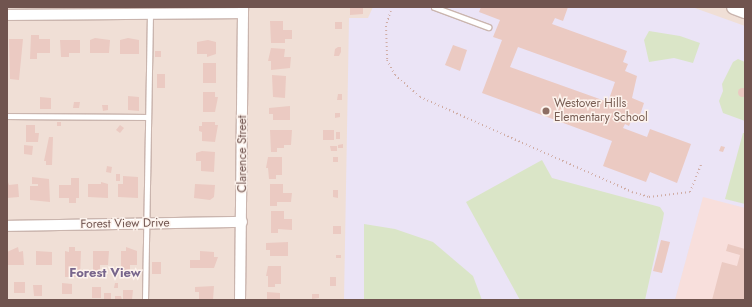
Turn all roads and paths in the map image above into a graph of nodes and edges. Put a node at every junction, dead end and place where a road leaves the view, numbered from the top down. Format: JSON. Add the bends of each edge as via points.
{"nodes":[{"id":1,"x":392,"y":7,"type":"edge"},
{"id":2,"x":434,"y":7,"type":"edge"},
{"id":3,"x":734,"y":7,"type":"edge"},
{"id":4,"x":243,"y":10,"type":"edge"},
{"id":5,"x":745,"y":11,"type":"edge"},
{"id":6,"x":150,"y":14,"type":"junction"},
{"id":7,"x":7,"y":15,"type":"edge"},
{"id":8,"x":488,"y":27,"type":"dead end"},
{"id":9,"x":7,"y":116,"type":"edge"},
{"id":10,"x":147,"y":117,"type":"junction"},
{"id":11,"x":702,"y":163,"type":"dead end"},
{"id":12,"x":242,"y":222,"type":"junction"},
{"id":13,"x":146,"y":223,"type":"junction"},
{"id":14,"x":7,"y":226,"type":"edge"},
{"id":15,"x":145,"y":300,"type":"edge"},
{"id":16,"x":240,"y":300,"type":"edge"}],
"edges":[{"from":1,"to":11,"type":"path","via":[[386,26],[387,60],[395,75],[420,97],[632,192],[649,197],[690,192]]},
{"from":2,"to":8,"type":"lane"},
{"from":3,"to":5,"type":"main road"},
{"from":4,"to":6,"type":"street"},
{"from":4,"to":12,"type":"street","name":"Clarence Street"},
{"from":6,"to":7,"type":"street"},
{"from":6,"to":10,"type":"lane"},
{"from":9,"to":10,"type":"lane"},
{"from":10,"to":13,"type":"lane"},
{"from":12,"to":13,"type":"street","name":"Forest View Drive"},
{"from":12,"to":16,"type":"street","name":"Clarence Street"},
{"from":13,"to":14,"type":"street","name":"Forest View Drive"},
{"from":13,"to":15,"type":"lane"}]}
